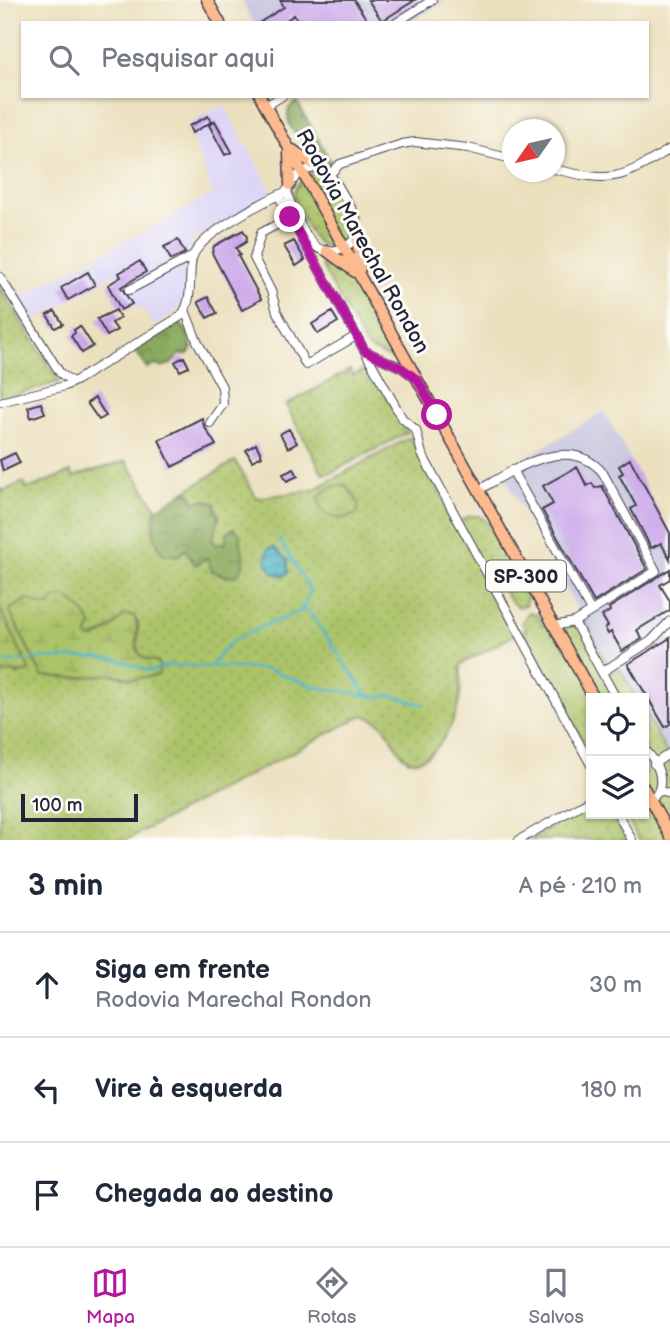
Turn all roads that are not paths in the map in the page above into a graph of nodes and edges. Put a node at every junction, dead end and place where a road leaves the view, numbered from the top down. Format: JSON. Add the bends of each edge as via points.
{"nodes":[{"id":1,"x":207,"y":0,"type":"edge"},
{"id":2,"x":432,"y":0,"type":"edge"},
{"id":3,"x":219,"y":21,"type":"edge"},
{"id":4,"x":399,"y":21,"type":"edge"},
{"id":5,"x":263,"y":101,"type":"edge"},
{"id":6,"x":289,"y":147,"type":"junction"},
{"id":7,"x":670,"y":149,"type":"edge"},
{"id":8,"x":502,"y":156,"type":"edge"},
{"id":9,"x":565,"y":171,"type":"edge"},
{"id":10,"x":302,"y":172,"type":"junction"},
{"id":11,"x":324,"y":172,"type":"junction"},
{"id":12,"x":285,"y":190,"type":"junction"},
{"id":13,"x":290,"y":217,"type":"junction"},
{"id":14,"x":357,"y":233,"type":"junction"},
{"id":15,"x":345,"y":247,"type":"junction"},
{"id":16,"x":326,"y":251,"type":"junction"},
{"id":17,"x":193,"y":256,"type":"junction"},
{"id":18,"x":314,"y":260,"type":"junction"},
{"id":19,"x":0,"y":277,"type":"edge"},
{"id":20,"x":362,"y":278,"type":"junction"},
{"id":21,"x":129,"y":290,"type":"dead end"},
{"id":22,"x":185,"y":310,"type":"junction"},
{"id":23,"x":356,"y":336,"type":"junction"},
{"id":24,"x":365,"y":351,"type":"junction"},
{"id":25,"x":418,"y":380,"type":"junction"},
{"id":26,"x":71,"y":381,"type":"junction"},
{"id":27,"x":0,"y":402,"type":"edge"},
{"id":28,"x":210,"y":423,"type":"dead end"},
{"id":29,"x":512,"y":470,"type":"junction"},
{"id":30,"x":479,"y":490,"type":"junction"},
{"id":31,"x":591,"y":611,"type":"junction"},
{"id":32,"x":670,"y":621,"type":"edge"},
{"id":33,"x":574,"y":622,"type":"junction"},
{"id":34,"x":554,"y":625,"type":"junction"},
{"id":35,"x":602,"y":672,"type":"junction"},
{"id":36,"x":591,"y":693,"type":"edge"},
{"id":37,"x":613,"y":693,"type":"edge"},
{"id":38,"x":670,"y":753,"type":"edge"},
{"id":39,"x":586,"y":756,"type":"edge"},
{"id":40,"x":649,"y":756,"type":"edge"},
{"id":41,"x":654,"y":764,"type":"junction"},
{"id":42,"x":660,"y":791,"type":"junction"},
{"id":43,"x":670,"y":796,"type":"edge"},
{"id":44,"x":649,"y":800,"type":"edge"},
{"id":45,"x":586,"y":803,"type":"edge"},
{"id":46,"x":649,"y":805,"type":"edge"},
{"id":47,"x":621,"y":819,"type":"edge"},
{"id":48,"x":670,"y":836,"type":"edge"},
{"id":49,"x":519,"y":840,"type":"edge"},
{"id":50,"x":632,"y":840,"type":"edge"}],
"edges":[{"from":1,"to":3,"type":"main road"},
{"from":2,"to":4,"type":"street"},
{"from":5,"to":6,"type":"main road","name":"Rodovia Marechal Rondon","number":"SP-300"},
{"from":6,"to":10,"type":"main road","name":"Rodovia Marechal Rondon","number":"SP-300"},
{"from":6,"to":11,"type":"main road"},
{"from":6,"to":12,"type":"main road"},
{"from":7,"to":9,"type":"street","via":[[617,176],[597,178]]},
{"from":8,"to":11,"type":"street","via":[[415,142]]},
{"from":10,"to":11,"type":"street"},
{"from":10,"to":12,"type":"street"},
{"from":10,"to":15,"type":"main road","name":"Rodovia Marechal Rondon","number":"SP-300"},
{"from":11,"to":14,"type":"street","via":[[338,185],[353,213]]},
{"from":12,"to":13,"type":"street"},
{"from":12,"to":16,"type":"street","via":[[310,241]]},
{"from":12,"to":17,"type":"street","via":[[206,239]]},
{"from":13,"to":18,"type":"street"},
{"from":13,"to":23,"type":"street","via":[[261,233],[254,258],[276,312],[306,365]]},
{"from":14,"to":15,"type":"street"},
{"from":14,"to":20,"type":"main road"},
{"from":15,"to":16,"type":"street"},
{"from":15,"to":20,"type":"main road","name":"Rodovia Marechal Rondon","number":"SP-300"},
{"from":16,"to":18,"type":"street"},
{"from":16,"to":20,"type":"main road"},
{"from":17,"to":21,"type":"street"},
{"from":17,"to":22,"type":"street"},
{"from":18,"to":23,"type":"street"},
{"from":19,"to":26,"type":"street","via":[[60,373]]},
{"from":20,"to":25,"type":"main road","name":"Rodovia Marechal Rondon","number":"SP-300"},
{"from":22,"to":26,"type":"street"},
{"from":22,"to":28,"type":"street","via":[[222,387],[223,404]]},
{"from":23,"to":24,"type":"street"},
{"from":24,"to":25,"type":"street"},
{"from":24,"to":39,"type":"street","via":[[402,418],[416,430],[422,454]]},
{"from":25,"to":30,"type":"main road","name":"Rodovia Marechal Rondon","number":"SP-300"},
{"from":26,"to":27,"type":"street"},
{"from":29,"to":30,"type":"street"},
{"from":29,"to":31,"type":"street"},
{"from":29,"to":31,"type":"street","via":[[536,459],[571,455],[585,458],[603,473],[656,571]]},
{"from":30,"to":34,"type":"main road","name":"Rodovia Marechal Rondon","number":"SP-300"},
{"from":31,"to":33,"type":"street"},
{"from":32,"to":35,"type":"street","via":[[651,641]]},
{"from":33,"to":34,"type":"street"},
{"from":33,"to":35,"type":"street"},
{"from":34,"to":36,"type":"main road","name":"Rodovia Marechal Rondon","number":"SP-300"},
{"from":35,"to":37,"type":"street"},
{"from":38,"to":41,"type":"street"},
{"from":40,"to":41,"type":"street"},
{"from":41,"to":42,"type":"street","via":[[661,776]]},
{"from":42,"to":43,"type":"street"},
{"from":42,"to":44,"type":"street"},
{"from":45,"to":49,"type":"street"},
{"from":46,"to":48,"type":"main road"},
{"from":47,"to":50,"type":"street"}]}
